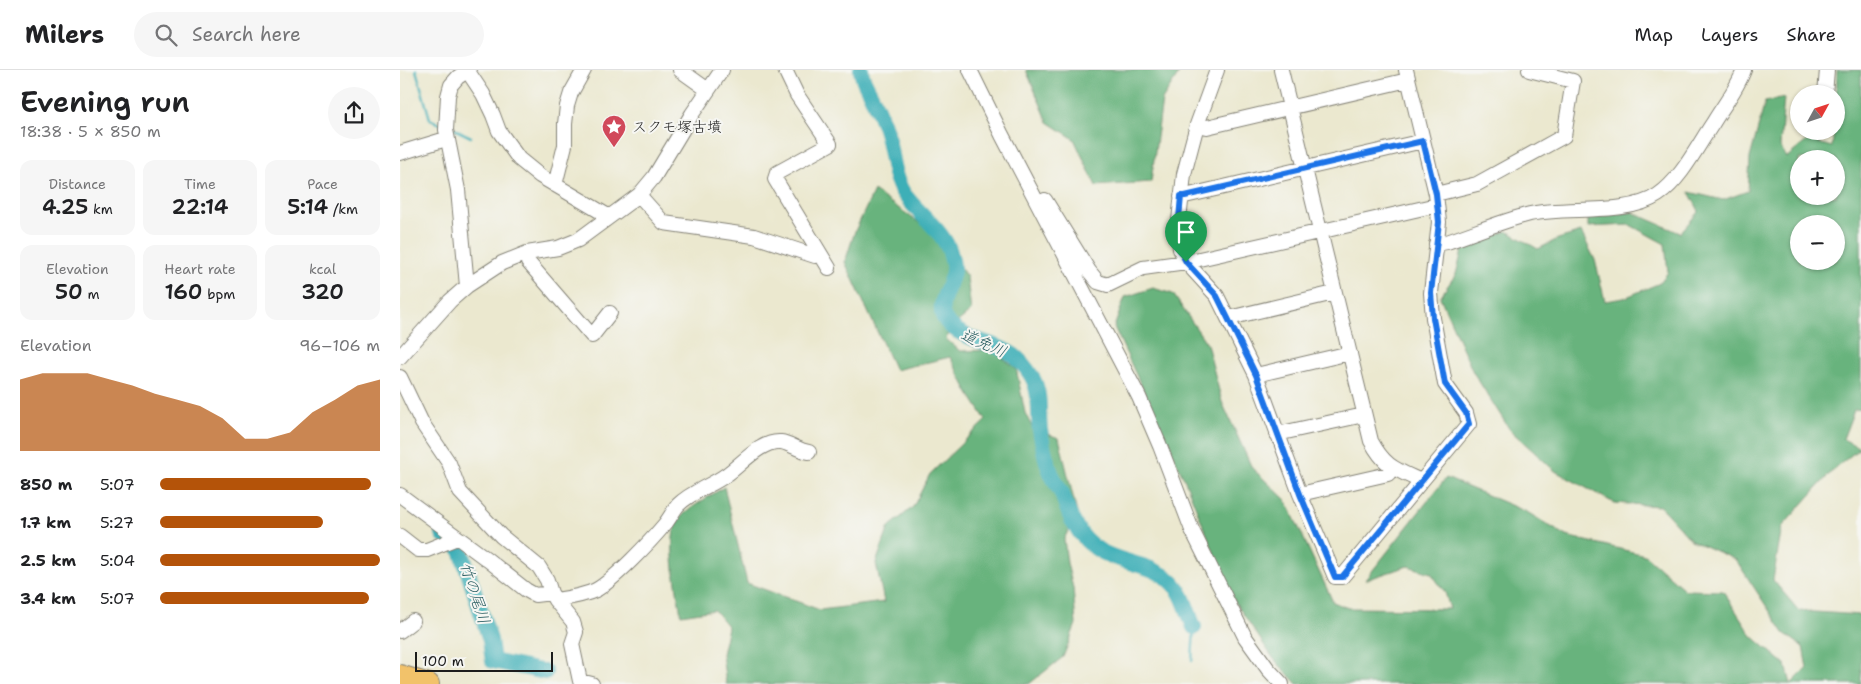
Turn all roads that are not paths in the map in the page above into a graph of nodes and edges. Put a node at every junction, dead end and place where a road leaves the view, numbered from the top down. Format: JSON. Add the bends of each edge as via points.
{"nodes":[{"id":1,"x":467,"y":70,"type":"edge"},
{"id":2,"x":584,"y":70,"type":"edge"},
{"id":3,"x":680,"y":70,"type":"edge"},
{"id":4,"x":785,"y":70,"type":"edge"},
{"id":5,"x":970,"y":70,"type":"edge"},
{"id":6,"x":1217,"y":70,"type":"edge"},
{"id":7,"x":1281,"y":70,"type":"edge"},
{"id":8,"x":1529,"y":70,"type":"edge"},
{"id":9,"x":1744,"y":70,"type":"edge"},
{"id":10,"x":1827,"y":70,"type":"edge"},
{"id":11,"x":718,"y":72,"type":"edge"},
{"id":12,"x":1407,"y":75,"type":"edge"},
{"id":13,"x":1826,"y":85,"type":"edge"},
{"id":14,"x":708,"y":90,"type":"junction"},
{"id":15,"x":1290,"y":107,"type":"junction"},
{"id":16,"x":1197,"y":125,"type":"junction"},
{"id":17,"x":446,"y":139,"type":"junction"},
{"id":18,"x":1423,"y":141,"type":"junction"},
{"id":19,"x":400,"y":153,"type":"edge"},
{"id":20,"x":1305,"y":169,"type":"junction"},
{"id":21,"x":555,"y":185,"type":"junction"},
{"id":22,"x":639,"y":195,"type":"junction"},
{"id":23,"x":1181,"y":196,"type":"junction"},
{"id":24,"x":1034,"y":198,"type":"junction"},
{"id":25,"x":1437,"y":199,"type":"junction"},
{"id":26,"x":608,"y":216,"type":"junction"},
{"id":27,"x":1320,"y":231,"type":"junction"},
{"id":28,"x":1436,"y":244,"type":"junction"},
{"id":29,"x":527,"y":253,"type":"junction"},
{"id":30,"x":820,"y":253,"type":"junction"},
{"id":31,"x":1186,"y":262,"type":"junction"},
{"id":32,"x":828,"y":268,"type":"dead end"},
{"id":33,"x":467,"y":286,"type":"junction"},
{"id":34,"x":1334,"y":294,"type":"junction"},
{"id":35,"x":610,"y":313,"type":"dead end"},
{"id":36,"x":1229,"y":318,"type":"junction"},
{"id":37,"x":1350,"y":354,"type":"junction"},
{"id":38,"x":400,"y":357,"type":"edge"},
{"id":39,"x":1256,"y":375,"type":"junction"},
{"id":40,"x":400,"y":377,"type":"edge"},
{"id":41,"x":1364,"y":415,"type":"junction"},
{"id":42,"x":1277,"y":434,"type":"junction"},
{"id":43,"x":809,"y":452,"type":"dead end"},
{"id":44,"x":1393,"y":468,"type":"junction"},
{"id":45,"x":1420,"y":481,"type":"junction"},
{"id":46,"x":1300,"y":494,"type":"junction"},
{"id":47,"x":400,"y":495,"type":"edge"},
{"id":48,"x":400,"y":536,"type":"edge"},
{"id":49,"x":457,"y":538,"type":"junction"},
{"id":50,"x":553,"y":597,"type":"junction"},
{"id":51,"x":413,"y":620,"type":"dead end"},
{"id":52,"x":400,"y":631,"type":"edge"},
{"id":53,"x":400,"y":675,"type":"edge"},
{"id":54,"x":583,"y":683,"type":"edge"},
{"id":55,"x":429,"y":684,"type":"edge"},
{"id":56,"x":1282,"y":684,"type":"edge"}],
"edges":[{"from":1,"to":17,"type":"street","via":[[450,85]]},
{"from":1,"to":21,"type":"street","via":[[483,94],[499,131],[519,159]]},
{"from":2,"to":21,"type":"street","via":[[567,106],[565,145]]},
{"from":3,"to":14,"type":"street"},
{"from":4,"to":30,"type":"street","via":[[797,95],[830,144],[777,172],[775,179]]},
{"from":5,"to":24,"type":"street"},
{"from":6,"to":16,"type":"street"},
{"from":7,"to":15,"type":"street"},
{"from":8,"to":25,"type":"street","via":[[1573,80],[1564,136],[1477,184]]},
{"from":9,"to":28,"type":"street","via":[[1689,160],[1657,196],[1621,207],[1530,214]]},
{"from":10,"to":13,"type":"street"},
{"from":11,"to":14,"type":"street"},
{"from":12,"to":15,"type":"street"},
{"from":12,"to":18,"type":"street"},
{"from":14,"to":22,"type":"street","via":[[654,177]]},
{"from":15,"to":16,"type":"street","via":[[1208,127]]},
{"from":15,"to":20,"type":"street"},
{"from":16,"to":23,"type":"street"},
{"from":17,"to":19,"type":"street"},
{"from":17,"to":33,"type":"street","via":[[458,190]]},
{"from":18,"to":20,"type":"street"},
{"from":18,"to":25,"type":"street"},
{"from":20,"to":23,"type":"street"},
{"from":20,"to":27,"type":"street"},
{"from":21,"to":26,"type":"street"},
{"from":22,"to":26,"type":"street"},
{"from":22,"to":30,"type":"street","via":[[664,223],[754,236],[815,256]]},
{"from":23,"to":31,"type":"street","via":[[1178,230],[1180,250]]},
{"from":24,"to":31,"type":"street","via":[[1044,199],[1098,282],[1108,285],[1144,268]]},
{"from":24,"to":56,"type":"street","via":[[1139,397],[1192,530],[1245,637]]},
{"from":25,"to":27,"type":"street"},
{"from":25,"to":28,"type":"street","via":[[1439,222]]},
{"from":26,"to":29,"type":"street","via":[[578,240],[558,248]]},
{"from":27,"to":31,"type":"street"},
{"from":27,"to":34,"type":"street"},
{"from":28,"to":45,"type":"street","via":[[1431,293],[1445,384],[1466,413],[1469,424]]},
{"from":29,"to":33,"type":"street","via":[[502,263]]},
{"from":29,"to":35,"type":"street","via":[[528,262],[592,336]]},
{"from":30,"to":32,"type":"street"},
{"from":31,"to":36,"type":"street","via":[[1217,296]]},
{"from":33,"to":38,"type":"street"},
{"from":34,"to":36,"type":"street"},
{"from":34,"to":37,"type":"street"},
{"from":36,"to":39,"type":"street"},
{"from":37,"to":39,"type":"street"},
{"from":37,"to":41,"type":"street"},
{"from":39,"to":42,"type":"street"},
{"from":40,"to":50,"type":"street","via":[[422,423],[448,463],[460,492],[501,536],[540,567]]},
{"from":41,"to":42,"type":"street"},
{"from":41,"to":44,"type":"street","via":[[1371,441],[1380,458]]},
{"from":42,"to":46,"type":"street"},
{"from":43,"to":50,"type":"street","via":[[781,442],[755,451],[725,476],[697,490],[678,506],[608,582],[574,597]]},
{"from":44,"to":45,"type":"street"},
{"from":44,"to":46,"type":"street","via":[[1388,474]]},
{"from":45,"to":46,"type":"street","via":[[1342,577],[1335,577]]},
{"from":47,"to":49,"type":"street"},
{"from":48,"to":49,"type":"street","via":[[418,550],[427,550]]},
{"from":49,"to":50,"type":"street","via":[[535,596]]},
{"from":50,"to":54,"type":"street","via":[[573,622],[576,632],[572,644]]},
{"from":51,"to":52,"type":"street"},
{"from":53,"to":55,"type":"highway"}]}
